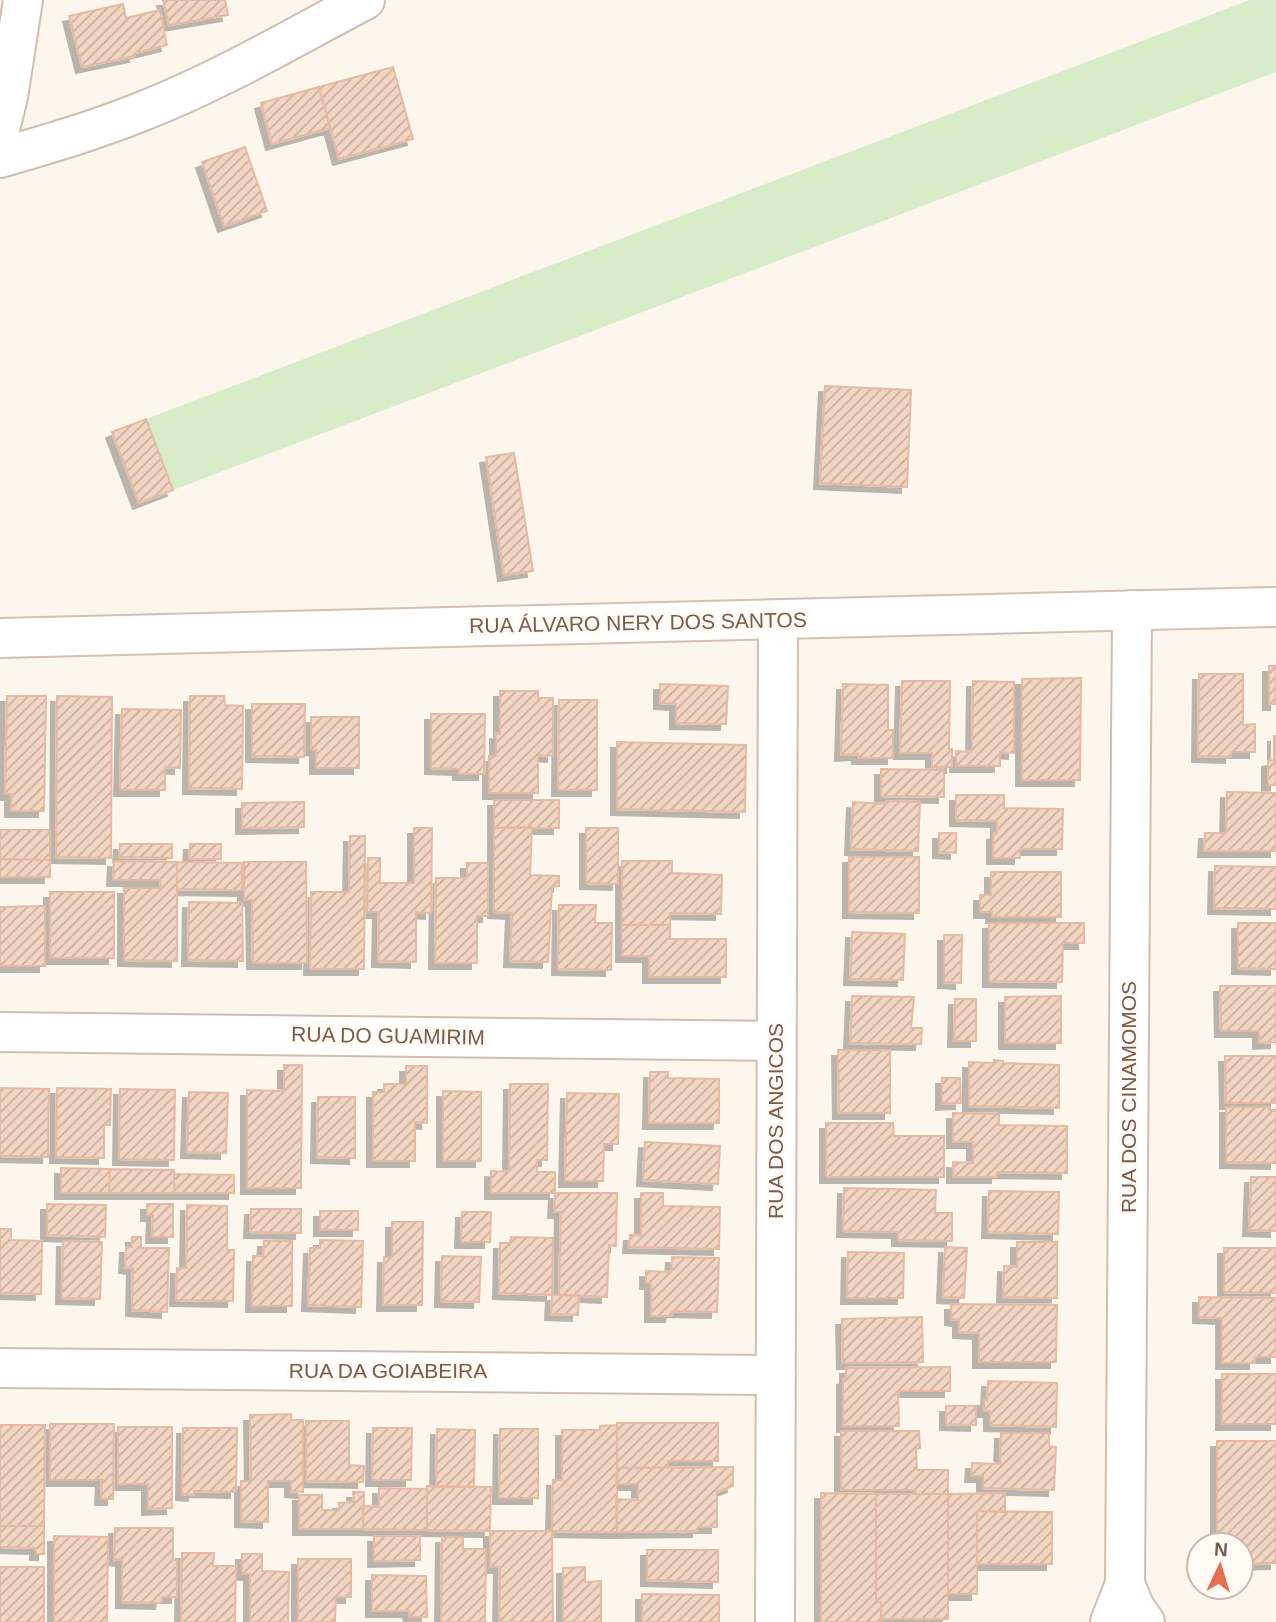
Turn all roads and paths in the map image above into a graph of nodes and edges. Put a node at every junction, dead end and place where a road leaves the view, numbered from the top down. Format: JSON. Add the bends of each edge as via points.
{"nodes":[{"id":1,"x":23,"y":0,"type":"edge"},
{"id":2,"x":365,"y":0,"type":"edge"},
{"id":3,"x":0,"y":129,"type":"edge"},
{"id":4,"x":0,"y":158,"type":"edge"},
{"id":5,"x":1276,"y":607,"type":"edge"},
{"id":6,"x":1132,"y":610,"type":"junction"},
{"id":7,"x":778,"y":620,"type":"junction"},
{"id":8,"x":0,"y":638,"type":"edge"},
{"id":9,"x":0,"y":1032,"type":"edge"},
{"id":10,"x":776,"y":1041,"type":"junction"},
{"id":11,"x":0,"y":1368,"type":"edge"},
{"id":12,"x":776,"y":1374,"type":"junction"},
{"id":13,"x":1125,"y":1584,"type":"junction"},
{"id":14,"x":775,"y":1622,"type":"edge"},
{"id":15,"x":1110,"y":1622,"type":"edge"},
{"id":16,"x":1145,"y":1622,"type":"edge"}],
"edges":[{"from":1,"to":3,"type":"street"},
{"from":2,"to":4,"type":"street","via":[[144,111]]},
{"from":5,"to":6,"type":"street","name":"RUA ÁLVARO NERY DOS SANTOS"},
{"from":6,"to":7,"type":"street","name":"RUA ÁLVARO NERY DOS SANTOS"},
{"from":6,"to":13,"type":"street","name":"RUA DOS CINAMOMOS"},
{"from":7,"to":8,"type":"street","name":"RUA ÁLVARO NERY DOS SANTOS"},
{"from":7,"to":10,"type":"street","name":"RUA DOS ANGICOS"},
{"from":9,"to":10,"type":"street","name":"RUA DO GUAMIRIM"},
{"from":10,"to":12,"type":"street","name":"RUA DOS ANGICOS"},
{"from":11,"to":12,"type":"street","name":"RUA DA GOIABEIRA"},
{"from":12,"to":14,"type":"street","name":"RUA DOS ANGICOS"},
{"from":13,"to":15,"type":"street","name":"RUA DOS CINAMOMOS"},
{"from":13,"to":16,"type":"street","name":"RUA DOS CINAMOMOS"}]}
